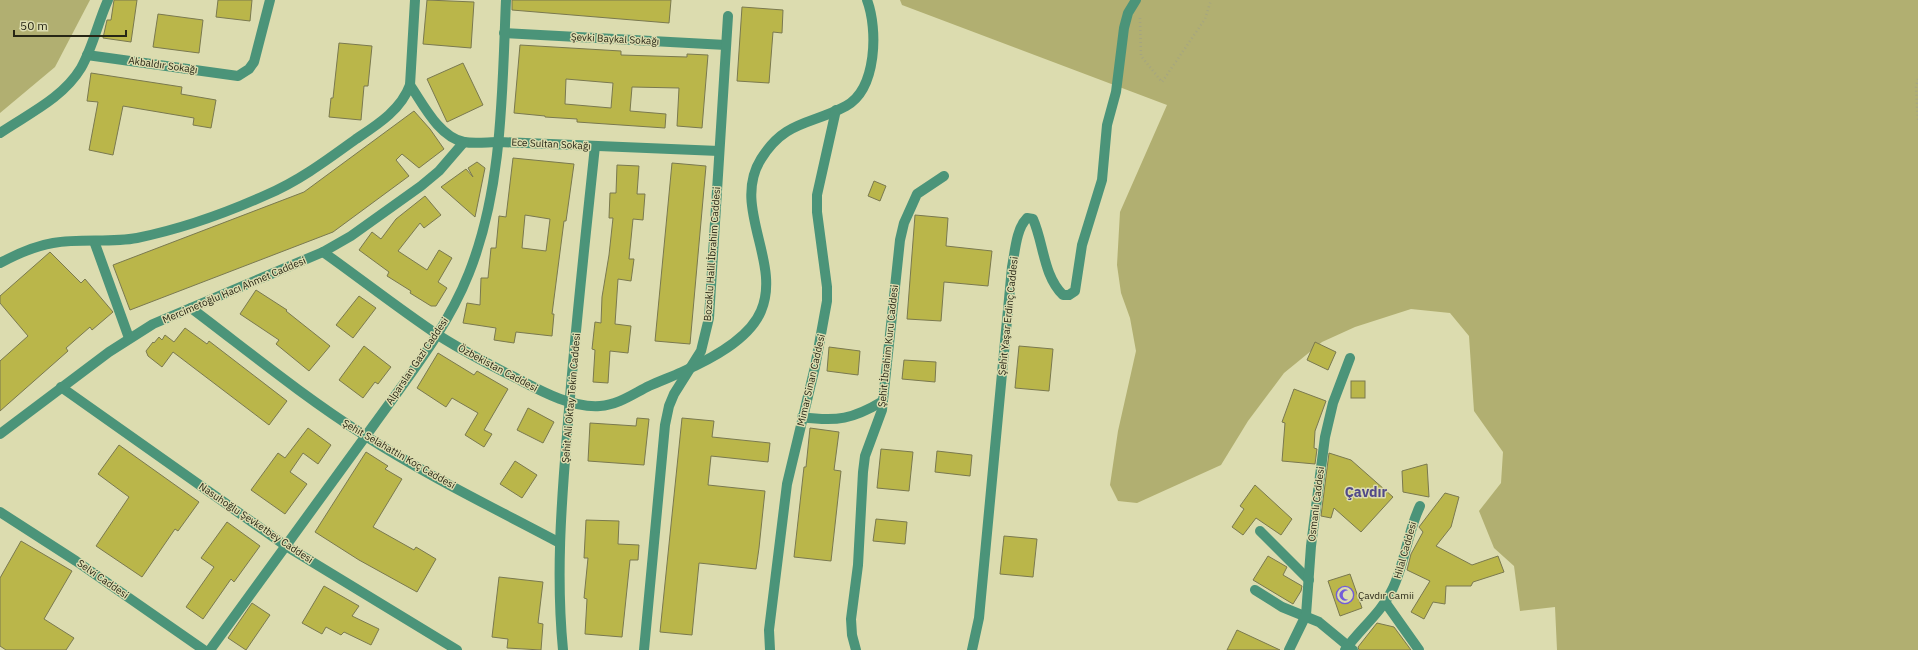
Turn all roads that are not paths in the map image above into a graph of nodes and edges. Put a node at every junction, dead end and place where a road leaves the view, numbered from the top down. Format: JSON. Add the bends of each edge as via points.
{"nodes":[{"id":1,"x":108,"y":0,"type":"edge"},
{"id":2,"x":270,"y":0,"type":"edge"},
{"id":3,"x":415,"y":0,"type":"edge"},
{"id":4,"x":506,"y":0,"type":"edge"},
{"id":5,"x":867,"y":0,"type":"edge"},
{"id":6,"x":1136,"y":0,"type":"edge"},
{"id":7,"x":728,"y":16,"type":"dead end"},
{"id":8,"x":504,"y":33,"type":"junction"},
{"id":9,"x":726,"y":45,"type":"junction"},
{"id":10,"x":87,"y":55,"type":"junction"},
{"id":11,"x":410,"y":85,"type":"junction"},
{"id":12,"x":836,"y":110,"type":"junction"},
{"id":13,"x":0,"y":133,"type":"edge"},
{"id":14,"x":464,"y":142,"type":"junction"},
{"id":15,"x":499,"y":142,"type":"junction"},
{"id":16,"x":595,"y":146,"type":"junction"},
{"id":17,"x":719,"y":151,"type":"junction"},
{"id":18,"x":944,"y":176,"type":"dead end"},
{"id":19,"x":94,"y":241,"type":"junction"},
{"id":20,"x":323,"y":252,"type":"junction"},
{"id":21,"x":0,"y":263,"type":"edge"},
{"id":22,"x":191,"y":308,"type":"junction"},
{"id":23,"x":437,"y":334,"type":"junction"},
{"id":24,"x":130,"y":338,"type":"junction"},
{"id":25,"x":1350,"y":358,"type":"dead end"},
{"id":26,"x":692,"y":368,"type":"junction"},
{"id":27,"x":61,"y":386,"type":"junction"},
{"id":28,"x":883,"y":400,"type":"junction"},
{"id":29,"x":570,"y":401,"type":"junction"},
{"id":30,"x":802,"y":417,"type":"junction"},
{"id":31,"x":0,"y":434,"type":"edge"},
{"id":32,"x":365,"y":436,"type":"junction"},
{"id":33,"x":1420,"y":506,"type":"dead end"},
{"id":34,"x":0,"y":512,"type":"edge"},
{"id":35,"x":1260,"y":532,"type":"dead end"},
{"id":36,"x":560,"y":543,"type":"junction"},
{"id":37,"x":286,"y":546,"type":"junction"},
{"id":38,"x":1309,"y":580,"type":"junction"},
{"id":39,"x":1255,"y":590,"type":"dead end"},
{"id":40,"x":1385,"y":602,"type":"junction"},
{"id":41,"x":1306,"y":616,"type":"junction"},
{"id":42,"x":1349,"y":648,"type":"edge"},
{"id":43,"x":204,"y":650,"type":"edge"},
{"id":44,"x":210,"y":650,"type":"edge"},
{"id":45,"x":457,"y":650,"type":"edge"},
{"id":46,"x":563,"y":650,"type":"edge"},
{"id":47,"x":644,"y":650,"type":"edge"},
{"id":48,"x":770,"y":650,"type":"edge"},
{"id":49,"x":856,"y":650,"type":"edge"},
{"id":50,"x":972,"y":650,"type":"edge"},
{"id":51,"x":1289,"y":650,"type":"edge"},
{"id":52,"x":1419,"y":650,"type":"edge"}],
"edges":[{"from":1,"to":10,"type":"street"},
{"from":2,"to":10,"type":"street","name":"Akbaldır Sokağı","via":[[254,62],[238,76]]},
{"from":3,"to":11,"type":"street"},
{"from":4,"to":8,"type":"street","name":"Alparslan Gazi Caddesi"},
{"from":5,"to":12,"type":"street","name":"Özbekistan Caddesi","via":[[874,31],[870,69],[857,97],[847,106]]},
{"from":6,"to":50,"type":"street","name":"Şehit Yaşar Erdinç Caddesi","via":[[1128,13],[1124,28],[1116,92],[1107,125],[1102,180],[1082,245],[1075,291],[1063,295],[1055,288],[1033,219],[1027,218],[1022,222],[1019,231],[1012,267],[979,610]]},
{"from":7,"to":9,"type":"street","name":"Bozoklu Halil İbrahim Caddesi"},
{"from":8,"to":9,"type":"street","name":"Şevki Baykal Sokağı"},
{"from":8,"to":15,"type":"street","name":"Alparslan Gazi Caddesi"},
{"from":9,"to":17,"type":"street","name":"Bozoklu Halil İbrahim Caddesi"},
{"from":10,"to":13,"type":"street","via":[[81,68],[61,91]]},
{"from":11,"to":14,"type":"street","name":"Ece Sultan Sokağı","via":[[439,125],[452,137]]},
{"from":11,"to":19,"type":"street","via":[[401,103],[378,124],[320,165],[267,195],[214,216],[151,234],[122,240]]},
{"from":12,"to":26,"type":"street","name":"Özbekistan Caddesi","via":[[786,132],[772,144],[760,160],[751,191],[766,277],[762,310],[754,326],[744,336]]},
{"from":12,"to":30,"type":"street","name":"Mimar Sinan Caddesi","via":[[817,195],[827,301],[818,353]]},
{"from":14,"to":15,"type":"street","name":"Ece Sultan Sokağı"},
{"from":14,"to":20,"type":"street","name":"Mercimetoğlu Hacı Ahmet Caddesi","via":[[439,171],[421,186],[370,224]]},
{"from":15,"to":16,"type":"street","name":"Ece Sultan Sokağı"},
{"from":15,"to":23,"type":"street","name":"Alparslan Gazi Caddesi","via":[[489,202],[476,252],[460,292]]},
{"from":16,"to":17,"type":"street","name":"Ece Sultan Sokağı"},
{"from":16,"to":29,"type":"street","name":"Şehit Ali Oktay Tekin Caddesi"},
{"from":17,"to":26,"type":"street","name":"Bozoklu Halil İbrahim Caddesi","via":[[709,318],[701,351]]},
{"from":18,"to":28,"type":"street","name":"Şehit İbrahim Kuru Caddesi","via":[[917,194],[904,223],[894,278]]},
{"from":19,"to":21,"type":"street","via":[[37,246]]},
{"from":19,"to":24,"type":"street"},
{"from":20,"to":22,"type":"street","name":"Mercimetoğlu Hacı Ahmet Caddesi"},
{"from":20,"to":23,"type":"street","name":"Özbekistan Caddesi"},
{"from":22,"to":24,"type":"street","name":"Mercimetoğlu Hacı Ahmet Caddesi","via":[[153,324]]},
{"from":22,"to":32,"type":"street","name":"Şehit Selahattin Koç Caddesi","via":[[337,418]]},
{"from":23,"to":29,"type":"street","name":"Özbekistan Caddesi","via":[[540,391]]},
{"from":23,"to":32,"type":"street","name":"Alparslan Gazi Caddesi"},
{"from":24,"to":27,"type":"street","name":"Mercimetoğlu Hacı Ahmet Caddesi"},
{"from":25,"to":38,"type":"street","name":"Osmanlı Caddesi","via":[[1335,398],[1325,437]]},
{"from":26,"to":29,"type":"street","name":"Özbekistan Caddesi","via":[[615,404],[599,406]]},
{"from":26,"to":47,"type":"street","name":"Bozoklu Halil İbrahim Caddesi","via":[[674,394],[665,425]]},
{"from":27,"to":31,"type":"street","name":"Mercimetoğlu Hacı Ahmet Caddesi"},
{"from":27,"to":37,"type":"street","name":"Nasuhoğlu Şevketbey Caddesi"},
{"from":28,"to":30,"type":"street","via":[[845,418],[832,420]]},
{"from":28,"to":49,"type":"street","name":"Şehit İbrahim Kuru Caddesi","via":[[862,472],[858,565],[851,619]]},
{"from":29,"to":36,"type":"street","name":"Şehit Ali Oktay Tekin Caddesi"},
{"from":30,"to":48,"type":"street","name":"Mimar Sinan Caddesi","via":[[787,484],[769,630]]},
{"from":32,"to":36,"type":"street","name":"Şehit Selahattin Koç Caddesi"},
{"from":32,"to":37,"type":"street","name":"Alparslan Gazi Caddesi"},
{"from":33,"to":40,"type":"street","name":"Hilal Caddesi","via":[[1412,522],[1399,574]]},
{"from":34,"to":43,"type":"street","name":"Selvi Caddesi","via":[[76,560]]},
{"from":35,"to":38,"type":"street"},
{"from":36,"to":46,"type":"street","name":"Şehit Ali Oktay Tekin Caddesi"},
{"from":37,"to":44,"type":"street","name":"Alparslan Gazi Caddesi"},
{"from":37,"to":45,"type":"street","name":"Nasuhoğlu Şevketbey Caddesi"},
{"from":38,"to":41,"type":"street","name":"Osmanlı Caddesi"},
{"from":39,"to":41,"type":"street","via":[[1282,607]]},
{"from":40,"to":42,"type":"street","name":"Hilal Caddesi"},
{"from":40,"to":52,"type":"street"},
{"from":41,"to":42,"type":"street","via":[[1319,622]]},
{"from":41,"to":51,"type":"street","name":"Osmanlı Caddesi"}]}
